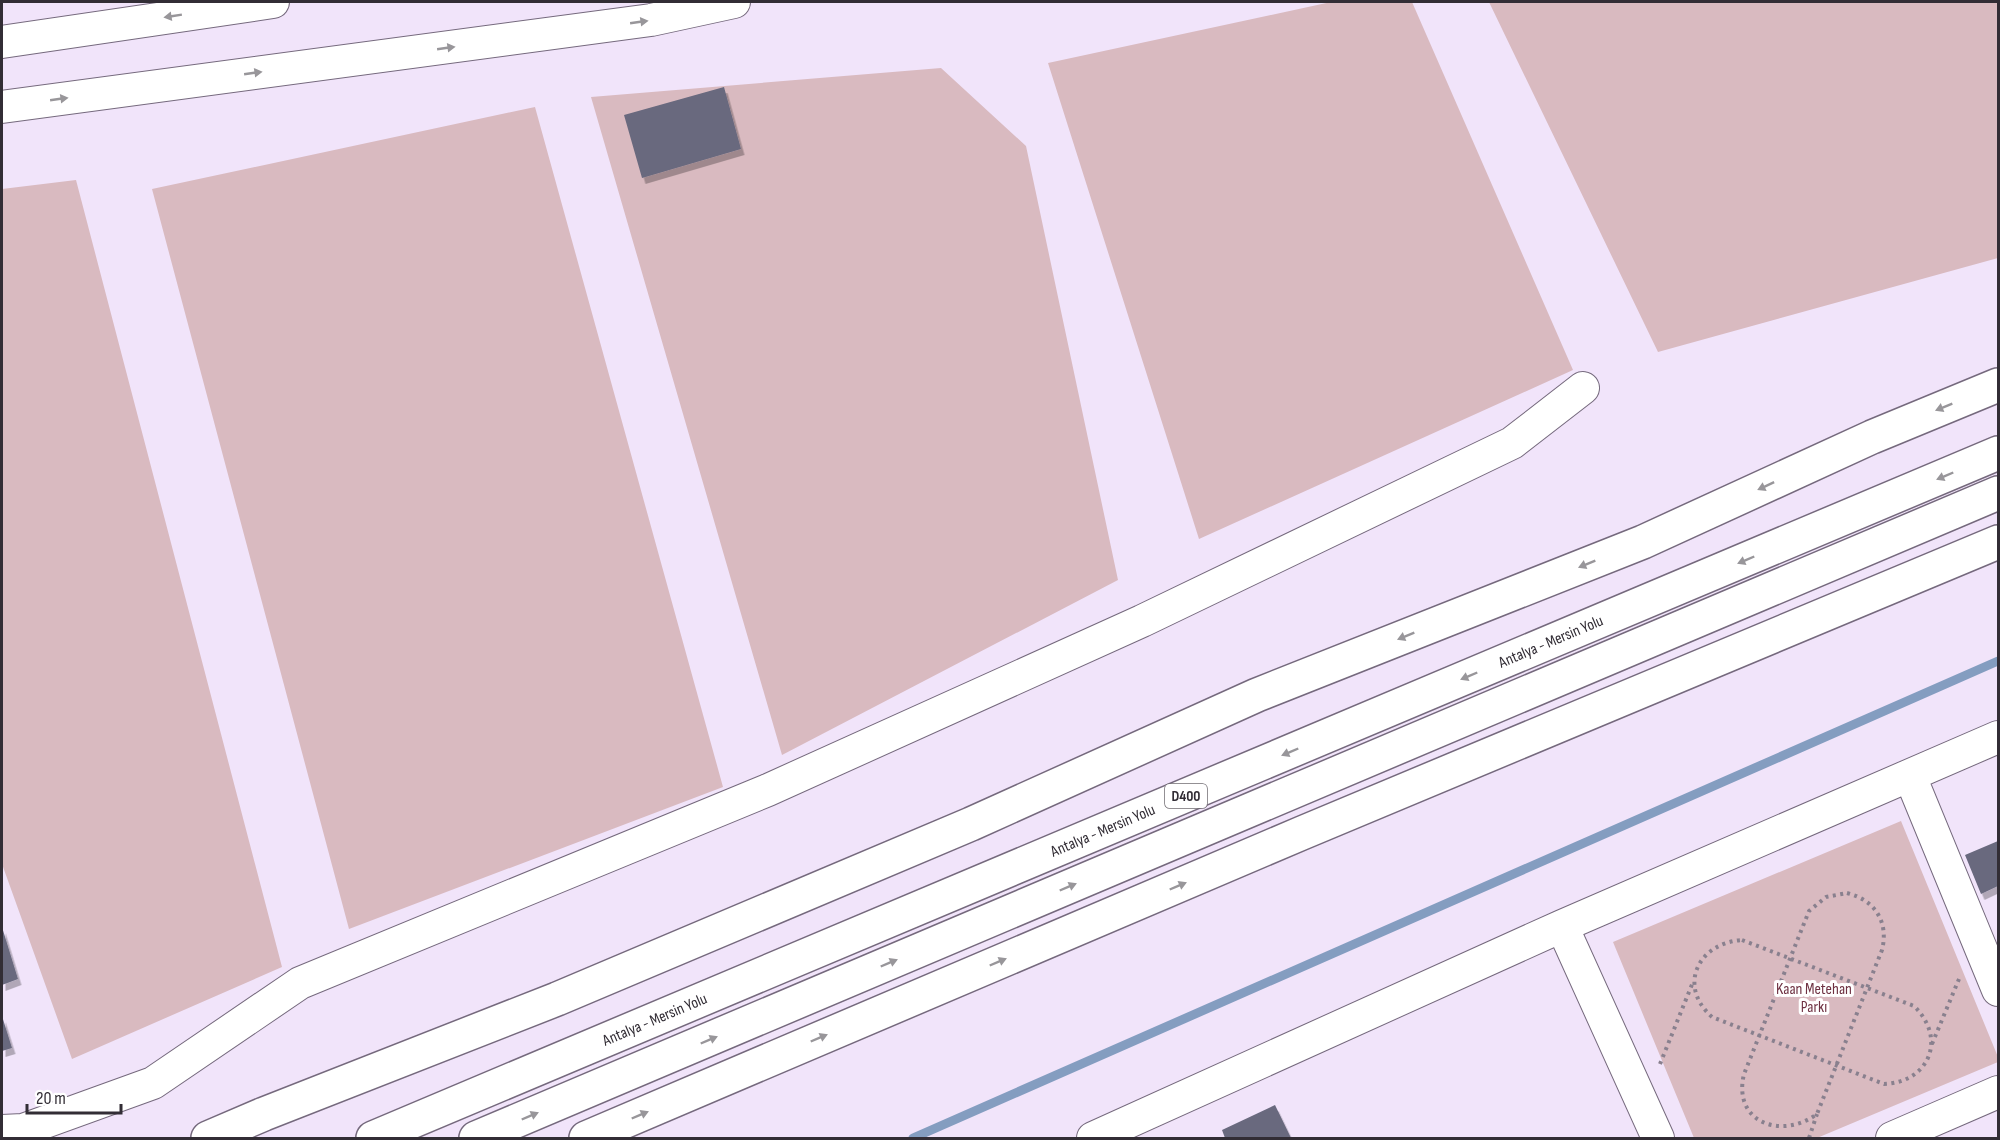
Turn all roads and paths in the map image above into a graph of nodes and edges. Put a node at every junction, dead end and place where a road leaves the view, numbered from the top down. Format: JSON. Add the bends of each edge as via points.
{"nodes":[{"id":1,"x":273,"y":2,"type":"edge"},
{"id":2,"x":734,"y":2,"type":"edge"},
{"id":3,"x":2,"y":42,"type":"edge"},
{"id":4,"x":2,"y":107,"type":"edge"},
{"id":5,"x":1998,"y":385,"type":"edge"},
{"id":6,"x":1583,"y":388,"type":"dead end"},
{"id":7,"x":1998,"y":453,"type":"edge"},
{"id":8,"x":1998,"y":493,"type":"edge"},
{"id":9,"x":1998,"y":542,"type":"edge"},
{"id":10,"x":1998,"y":737,"type":"edge"},
{"id":11,"x":1910,"y":776,"type":"junction"},
{"id":12,"x":1562,"y":926,"type":"junction"},
{"id":13,"x":1977,"y":934,"type":"junction"},
{"id":14,"x":1789,"y":957,"type":"junction"},
{"id":15,"x":1695,"y":978,"type":"junction"},
{"id":16,"x":1867,"y":987,"type":"junction"},
{"id":17,"x":1998,"y":990,"type":"edge"},
{"id":18,"x":1758,"y":1037,"type":"junction"},
{"id":19,"x":1931,"y":1046,"type":"junction"},
{"id":20,"x":1836,"y":1067,"type":"junction"},
{"id":21,"x":1998,"y":1092,"type":"edge"},
{"id":22,"x":1644,"y":1104,"type":"junction"},
{"id":23,"x":1817,"y":1114,"type":"junction"},
{"id":24,"x":2,"y":1131,"type":"edge"},
{"id":25,"x":208,"y":1138,"type":"edge"},
{"id":26,"x":374,"y":1138,"type":"edge"},
{"id":27,"x":476,"y":1138,"type":"edge"},
{"id":28,"x":586,"y":1138,"type":"edge"},
{"id":29,"x":1093,"y":1138,"type":"edge"},
{"id":30,"x":1658,"y":1138,"type":"edge"},
{"id":31,"x":1809,"y":1138,"type":"edge"},
{"id":32,"x":1892,"y":1138,"type":"edge"}],
"edges":[{"from":1,"to":3,"type":"street","one_way":true},
{"from":4,"to":2,"type":"street","one_way":true,"via":[[651,20]]},
{"from":5,"to":25,"type":"main road","one_way":true,"via":[[1872,437],[1643,542],[1257,695],[971,824],[568,994]]},
{"from":6,"to":24,"type":"street","via":[[1512,443],[1142,621],[768,790],[300,984],[153,1083],[23,1130]]},
{"from":7,"to":26,"type":"main road","name":"Antalya - Mersin Yolu","number":"D400","one_way":true},
{"from":27,"to":8,"type":"main road","number":"D400","one_way":true},
{"from":28,"to":9,"type":"main road","one_way":true},
{"from":10,"to":11,"type":"street"},
{"from":11,"to":12,"type":"street"},
{"from":11,"to":13,"type":"street"},
{"from":12,"to":22,"type":"street"},
{"from":12,"to":29,"type":"street"},
{"from":13,"to":17,"type":"street"},
{"from":13,"to":19,"type":"path"},
{"from":14,"to":15,"type":"path","via":[[1753,943],[1731,941],[1702,958]]},
{"from":14,"to":16,"type":"path"},
{"from":14,"to":16,"type":"path","via":[[1804,920],[1816,903],[1836,894],[1858,896],[1875,909],[1884,928],[1882,950]]},
{"from":14,"to":18,"type":"path"},
{"from":15,"to":18,"type":"path","via":[[1698,1000],[1704,1010],[1722,1023]]},
{"from":15,"to":22,"type":"path"},
{"from":16,"to":19,"type":"path","via":[[1914,1006],[1928,1023]]},
{"from":16,"to":20,"type":"path"},
{"from":18,"to":20,"type":"path"},
{"from":18,"to":23,"type":"path","via":[[1742,1084],[1742,1095],[1751,1115],[1779,1131],[1800,1127]]},
{"from":19,"to":20,"type":"path","via":[[1923,1066],[1906,1080],[1895,1083],[1873,1081]]},
{"from":20,"to":23,"type":"path"},
{"from":21,"to":32,"type":"street"},
{"from":22,"to":30,"type":"street"},
{"from":23,"to":31,"type":"path"}]}
